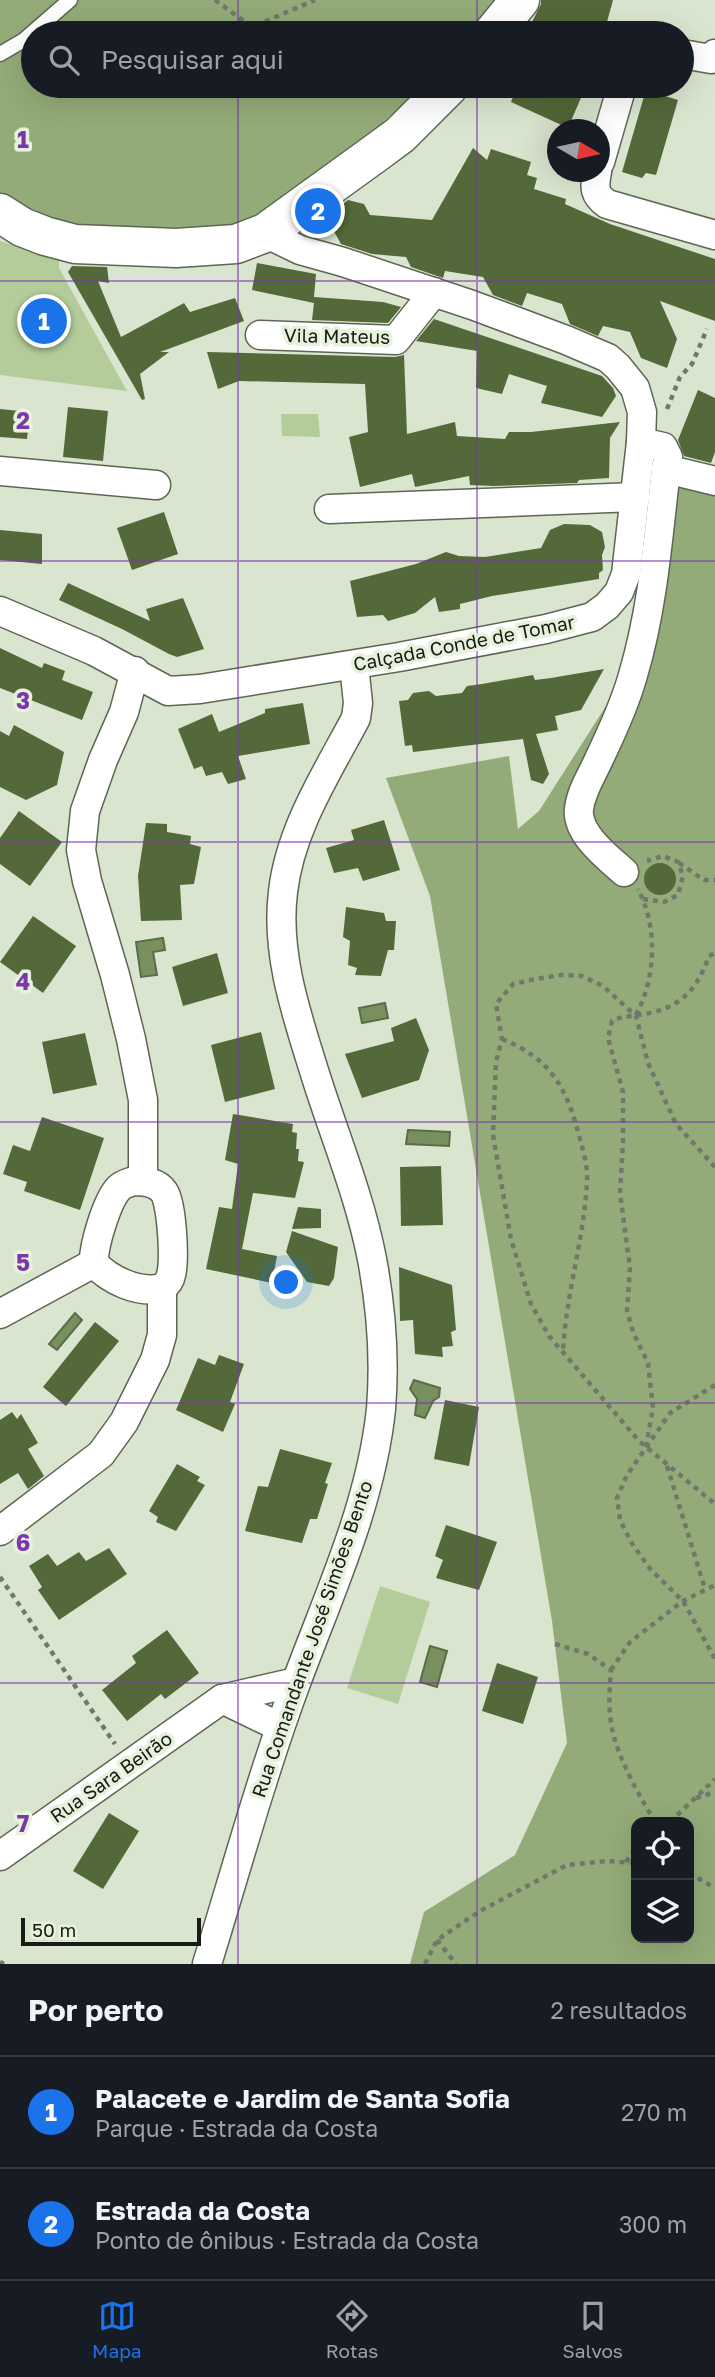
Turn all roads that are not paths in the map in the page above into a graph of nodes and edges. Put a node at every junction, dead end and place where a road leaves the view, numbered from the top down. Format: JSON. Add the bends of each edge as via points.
{"nodes":[{"id":1,"x":70,"y":0,"type":"edge"},
{"id":2,"x":520,"y":0,"type":"edge"},
{"id":3,"x":46,"y":21,"type":"edge"},
{"id":4,"x":503,"y":21,"type":"edge"},
{"id":5,"x":21,"y":42,"type":"edge"},
{"id":6,"x":0,"y":54,"type":"edge"},
{"id":7,"x":715,"y":54,"type":"edge"},
{"id":8,"x":694,"y":56,"type":"edge"},
{"id":9,"x":437,"y":98,"type":"edge"},
{"id":10,"x":619,"y":98,"type":"edge"},
{"id":11,"x":610,"y":127,"type":"edge"},
{"id":12,"x":595,"y":182,"type":"edge"},
{"id":13,"x":0,"y":213,"type":"edge"},
{"id":14,"x":265,"y":233,"type":"junction"},
{"id":15,"x":715,"y":235,"type":"edge"},
{"id":16,"x":434,"y":292,"type":"junction"},
{"id":17,"x":260,"y":334,"type":"dead end"},
{"id":18,"x":647,"y":443,"type":"junction"},
{"id":19,"x":666,"y":469,"type":"junction"},
{"id":20,"x":0,"y":471,"type":"edge"},
{"id":21,"x":715,"y":481,"type":"edge"},
{"id":22,"x":156,"y":485,"type":"dead end"},
{"id":23,"x":635,"y":497,"type":"junction"},
{"id":24,"x":329,"y":509,"type":"dead end"},
{"id":25,"x":0,"y":611,"type":"edge"},
{"id":26,"x":354,"y":665,"type":"junction"},
{"id":27,"x":135,"y":671,"type":"junction"},
{"id":28,"x":168,"y":691,"type":"junction"},
{"id":29,"x":124,"y":712,"type":"junction"},
{"id":30,"x":629,"y":877,"type":"road end"},
{"id":31,"x":143,"y":1181,"type":"junction"},
{"id":32,"x":94,"y":1263,"type":"junction"},
{"id":33,"x":162,"y":1288,"type":"junction"},
{"id":34,"x":0,"y":1314,"type":"edge"},
{"id":35,"x":0,"y":1531,"type":"edge"},
{"id":36,"x":296,"y":1682,"type":"junction"},
{"id":37,"x":222,"y":1699,"type":"junction"},
{"id":38,"x":280,"y":1727,"type":"junction"},
{"id":39,"x":0,"y":1856,"type":"edge"},
{"id":40,"x":207,"y":1964,"type":"edge"}],
"edges":[{"from":1,"to":3,"type":"lane"},
{"from":2,"to":4,"type":"street"},
{"from":5,"to":6,"type":"lane"},
{"from":7,"to":8,"type":"street","via":[[711,59]]},
{"from":9,"to":14,"type":"street","via":[[400,135]]},
{"from":10,"to":11,"type":"street"},
{"from":12,"to":15,"type":"street","via":[[599,198],[607,204]]},
{"from":13,"to":14,"type":"street","via":[[22,227],[75,244],[211,247]]},
{"from":14,"to":16,"type":"street","name":"Calçada Conde de Tomar","via":[[300,250]]},
{"from":16,"to":17,"type":"street","name":"Vila Mateus","via":[[396,340]]},
{"from":16,"to":18,"type":"street","name":"Calçada Conde de Tomar","via":[[608,358],[635,388]]},
{"from":18,"to":19,"type":"street","via":[[663,447],[668,457]]},
{"from":18,"to":23,"type":"street","name":"Calçada Conde de Tomar"},
{"from":19,"to":21,"type":"street"},
{"from":19,"to":30,"type":"street","via":[[649,615],[633,677],[579,809],[581,825]]},
{"from":20,"to":22,"type":"street"},
{"from":23,"to":24,"type":"street"},
{"from":23,"to":26,"type":"street","name":"Calçada Conde de Tomar","via":[[626,573],[619,592],[592,617]]},
{"from":25,"to":27,"type":"street"},
{"from":26,"to":28,"type":"street","name":"Calçada Conde de Tomar"},
{"from":26,"to":36,"type":"street","name":"Rua Comandante José Simões Bento","via":[[356,718],[295,840],[282,893],[282,933],[299,1022],[372,1258],[380,1317],[381,1409],[357,1516]]},
{"from":27,"to":28,"type":"street"},
{"from":27,"to":29,"type":"street"},
{"from":28,"to":29,"type":"street"},
{"from":29,"to":31,"type":"street","via":[[85,811],[81,850],[143,1100]]},
{"from":31,"to":32,"type":"street","via":[[116,1190],[96,1242]]},
{"from":31,"to":33,"type":"street","via":[[165,1193],[168,1206],[172,1274]]},
{"from":32,"to":33,"type":"street","via":[[135,1287]]},
{"from":32,"to":34,"type":"street"},
{"from":33,"to":35,"type":"street","via":[[162,1335],[155,1360],[124,1422],[101,1454]]},
{"from":36,"to":37,"type":"street","name":"Rua Sara Beirão"},
{"from":36,"to":38,"type":"street","name":"Rua Comandante José Simões Bento"},
{"from":37,"to":38,"type":"street"},
{"from":37,"to":39,"type":"street","name":"Rua Sara Beirão"},
{"from":38,"to":40,"type":"street","name":"Rua Comandante José Simões Bento"}]}
